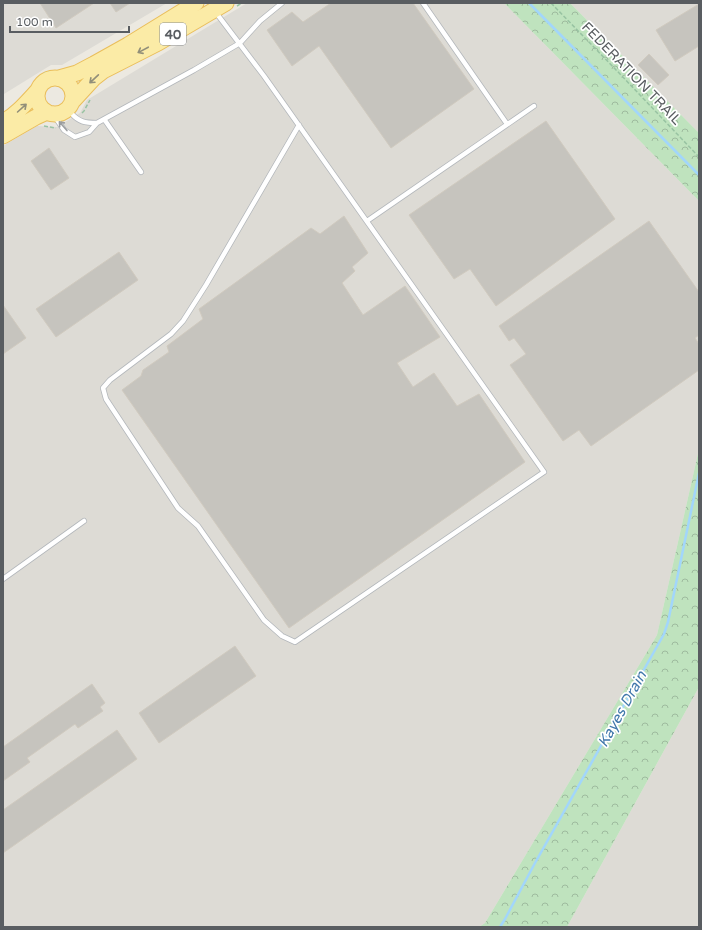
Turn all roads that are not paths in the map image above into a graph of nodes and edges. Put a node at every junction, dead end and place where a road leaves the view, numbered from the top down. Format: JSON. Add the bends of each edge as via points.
{"nodes":[{"id":1,"x":196,"y":3,"type":"edge"},
{"id":2,"x":282,"y":3,"type":"edge"},
{"id":3,"x":423,"y":3,"type":"edge"},
{"id":4,"x":221,"y":6,"type":"edge"},
{"id":5,"x":240,"y":43,"type":"junction"},
{"id":6,"x":59,"y":78,"type":"junction"},
{"id":7,"x":38,"y":90,"type":"junction"},
{"id":8,"x":72,"y":104,"type":"junction"},
{"id":9,"x":534,"y":106,"type":"dead end"},
{"id":10,"x":50,"y":113,"type":"junction"},
{"id":11,"x":104,"y":119,"type":"junction"},
{"id":12,"x":3,"y":122,"type":"edge"},
{"id":13,"x":97,"y":123,"type":"junction"},
{"id":14,"x":507,"y":124,"type":"junction"},
{"id":15,"x":299,"y":125,"type":"junction"},
{"id":16,"x":3,"y":136,"type":"edge"},
{"id":17,"x":141,"y":172,"type":"dead end"},
{"id":18,"x":367,"y":222,"type":"junction"},
{"id":19,"x":84,"y":521,"type":"dead end"},
{"id":20,"x":3,"y":578,"type":"edge"}],
"edges":[{"from":1,"to":6,"type":"main road","number":"40","via":[[78,73]]},
{"from":2,"to":5,"type":"lane","via":[[260,21]]},
{"from":3,"to":14,"type":"lane"},
{"from":4,"to":5,"type":"lane","via":[[217,14]]},
{"from":4,"to":8,"type":"main road","number":"40","one_way":true,"via":[[158,43],[103,71]]},
{"from":5,"to":11,"type":"lane"},
{"from":5,"to":15,"type":"lane"},
{"from":6,"to":7,"type":"main road","number":"40","via":[[48,79]]},
{"from":6,"to":8,"type":"main road","via":[[65,80],[72,90]]},
{"from":7,"to":10,"type":"main road","via":[[39,105]]},
{"from":12,"to":7,"type":"main road","number":"40","one_way":true,"via":[[24,106]]},
{"from":8,"to":10,"type":"main road","number":"40","via":[[63,112]]},
{"from":8,"to":13,"type":"lane","via":[[71,112],[76,119],[86,123]]},
{"from":9,"to":14,"type":"lane"},
{"from":13,"to":10,"type":"lane","one_way":true,"via":[[89,132],[75,137],[64,130]]},
{"from":10,"to":16,"type":"main road","number":"40","via":[[36,117]]},
{"from":11,"to":13,"type":"lane"},
{"from":11,"to":17,"type":"lane"},
{"from":14,"to":18,"type":"lane"},
{"from":15,"to":18,"type":"lane"},
{"from":15,"to":18,"type":"lane","via":[[183,321],[171,334],[103,388],[106,399],[178,508],[198,526],[264,620],[282,636],[295,642],[544,472]]},
{"from":19,"to":20,"type":"lane"}]}
